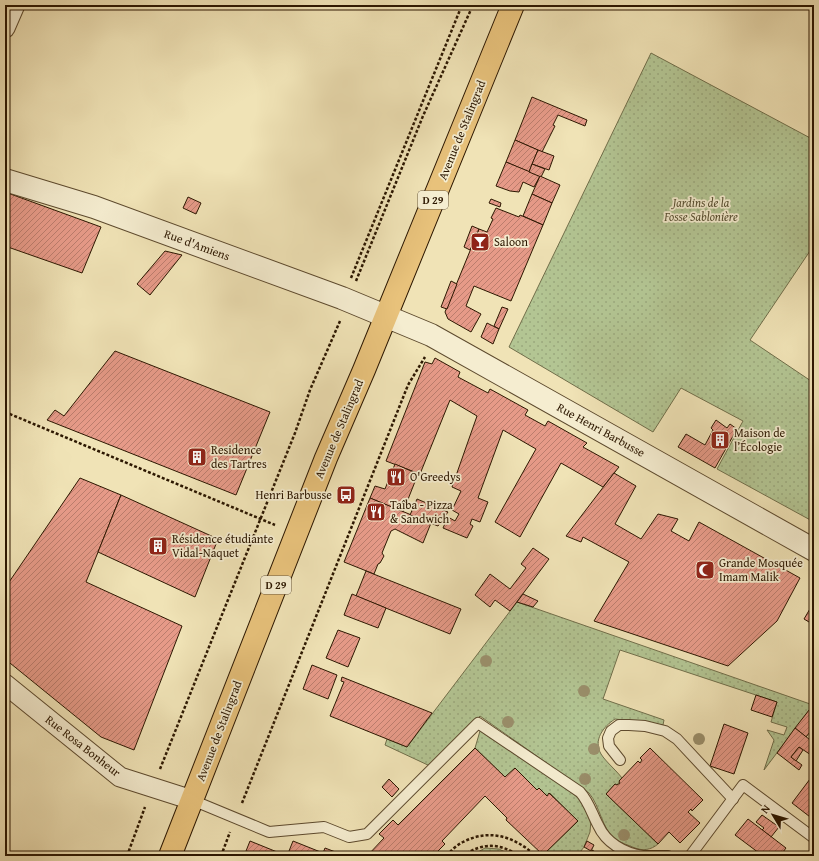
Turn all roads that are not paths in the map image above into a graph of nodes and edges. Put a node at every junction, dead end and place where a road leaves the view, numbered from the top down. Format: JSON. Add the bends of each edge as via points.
{"nodes":[{"id":1,"x":14,"y":5,"type":"edge"},
{"id":2,"x":513,"y":5,"type":"edge"},
{"id":3,"x":5,"y":28,"type":"edge"},
{"id":4,"x":5,"y":180,"type":"edge"},
{"id":5,"x":386,"y":316,"type":"junction"},
{"id":6,"x":814,"y":550,"type":"edge"},
{"id":7,"x":5,"y":684,"type":"edge"},
{"id":8,"x":620,"y":760,"type":"dead end"},
{"id":9,"x":733,"y":799,"type":"junction"},
{"id":10,"x":192,"y":800,"type":"junction"},
{"id":11,"x":814,"y":838,"type":"edge"},
{"id":12,"x":170,"y":856,"type":"edge"},
{"id":13,"x":643,"y":856,"type":"edge"},
{"id":14,"x":646,"y":856,"type":"edge"},
{"id":15,"x":668,"y":856,"type":"edge"},
{"id":16,"x":690,"y":856,"type":"edge"}],
"edges":[{"from":1,"to":3,"type":"street"},
{"from":2,"to":5,"type":"main road","name":"Avenue de Stalingrad","number":"D 29"},
{"from":4,"to":5,"type":"street","name":"Rue d'Amiens","via":[[94,207]]},
{"from":5,"to":6,"type":"street","name":"Rue Henri Barbusse","via":[[436,338]]},
{"from":5,"to":10,"type":"main road","name":"Avenue de Stalingrad","number":"D 29","via":[[326,458]]},
{"from":7,"to":10,"type":"street","name":"Rue Rosa Bonheur","via":[[120,777]]},
{"from":8,"to":9,"type":"lane","via":[[609,746],[608,738],[611,731],[619,725],[629,724],[665,730],[677,739]]},
{"from":9,"to":11,"type":"lane","via":[[743,786]]},
{"from":9,"to":16,"type":"lane"},
{"from":10,"to":12,"type":"main road","name":"Avenue de Stalingrad","number":"D 29"},
{"from":10,"to":13,"type":"lane","via":[[269,832],[324,827],[349,838],[367,834],[478,723],[580,792],[606,838],[620,849]]},
{"from":14,"to":15,"type":"lane"}]}
